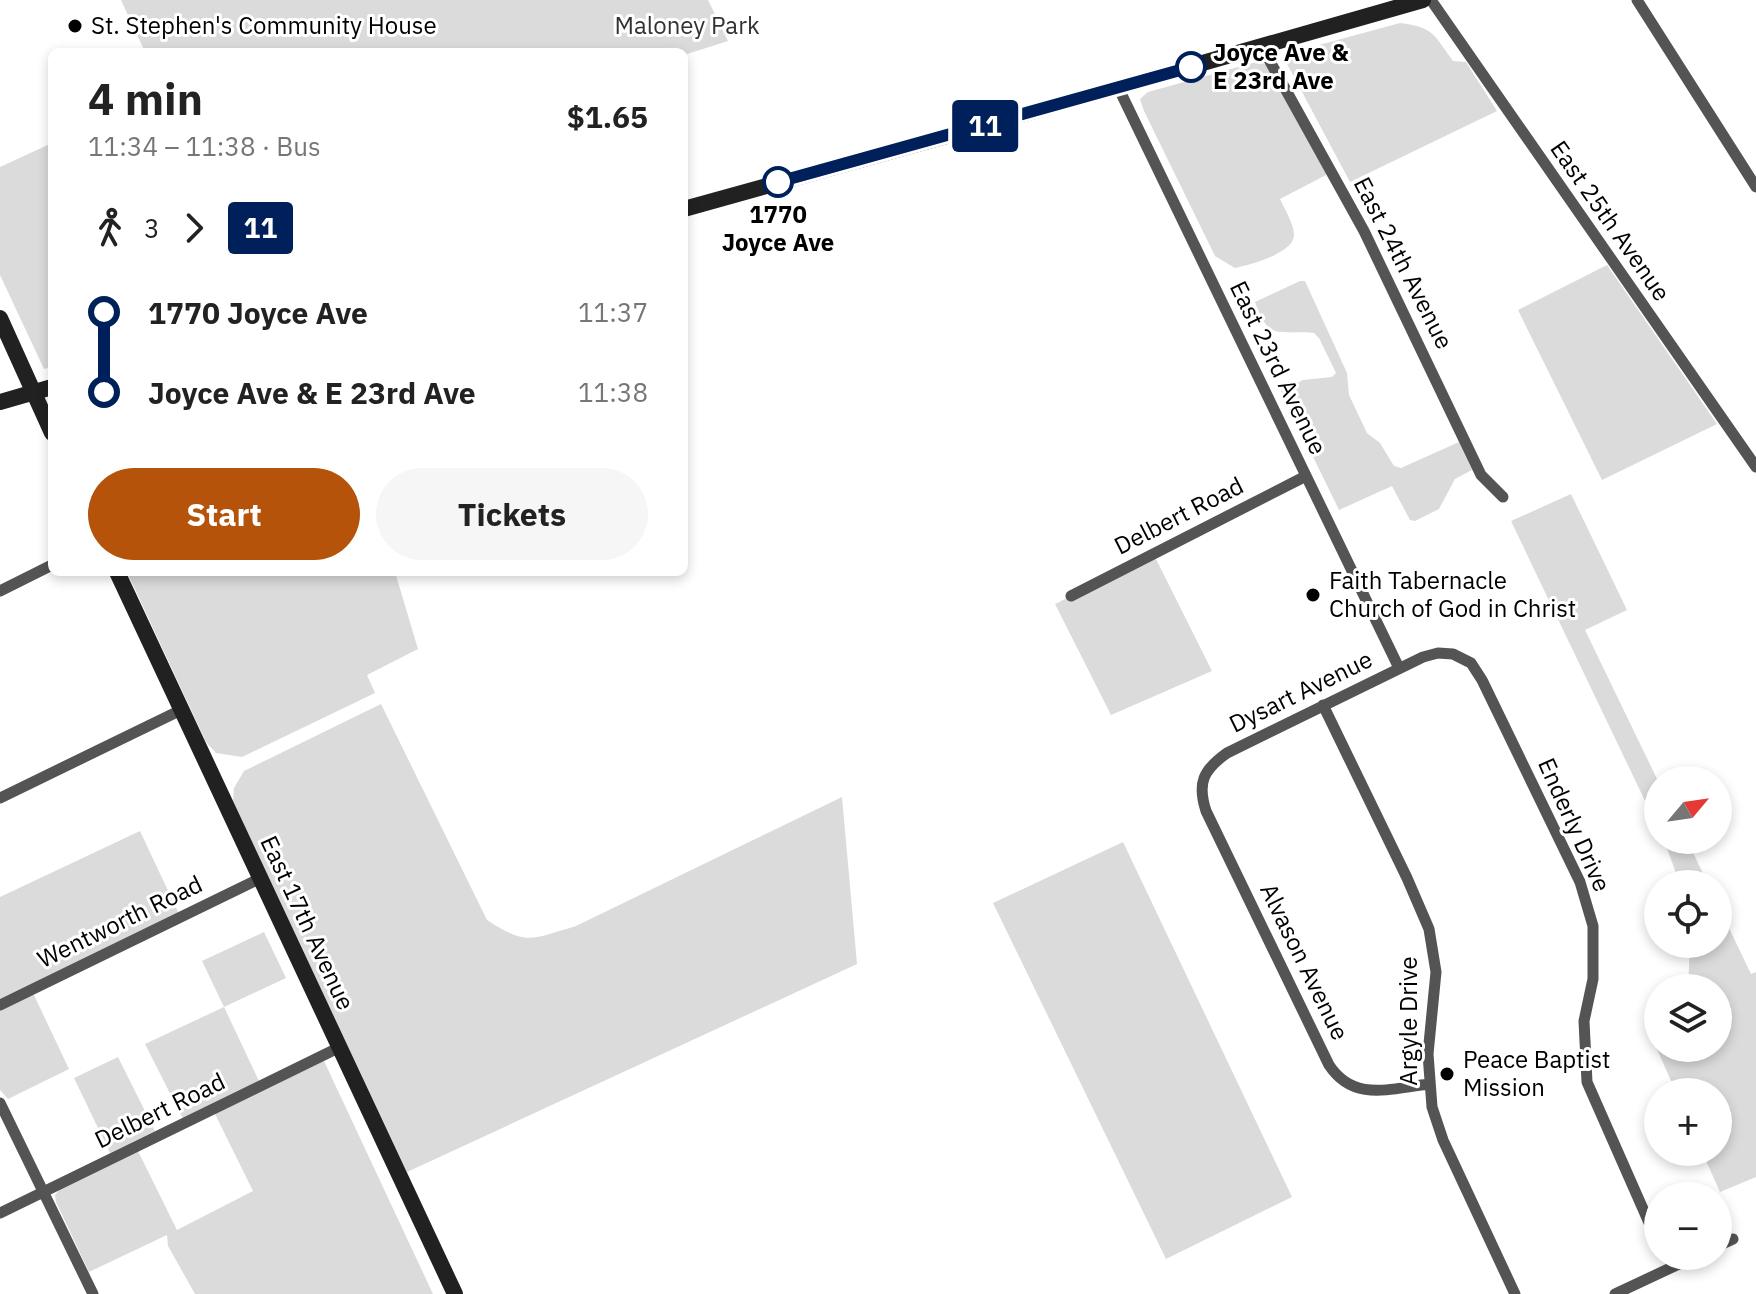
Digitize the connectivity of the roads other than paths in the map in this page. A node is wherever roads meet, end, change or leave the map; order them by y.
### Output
1 (1423, 0) edge
2 (1431, 0) edge
3 (1637, 0) edge
4 (1262, 47) junction
5 (1118, 87) junction
6 (1756, 187) edge
7 (688, 208) edge
8 (0, 318) edge
9 (48, 388) edge
10 (33, 393) junction
11 (0, 402) edge
12 (48, 425) edge
13 (1756, 467) edge
14 (1306, 476) junction
15 (1503, 497) dead end
16 (48, 567) edge
17 (119, 576) edge
18 (0, 591) edge
19 (1071, 596) dead end
20 (1423, 657) joint
21 (1399, 668) junction
22 (1323, 705) junction
23 (181, 710) junction
24 (1204, 775) joint
25 (0, 798) edge
26 (259, 879) junction
27 (0, 1005) edge
28 (338, 1048) junction
29 (1430, 1084) junction
30 (0, 1103) edge
31 (43, 1192) junction
32 (1644, 1211) edge
33 (0, 1213) edge
34 (1666, 1270) edge
35 (93, 1294) edge
36 (455, 1294) edge
37 (1515, 1294) edge
38 (1615, 1294) edge

1 - 4 street
2 - 13 street, East 25th Avenue
3 - 6 street
4 - 5 street
4 - 15 street, East 24th Avenue
5 - 7 street
5 - 14 street, East 23rd Avenue
8 - 10 street
9 - 10 street
10 - 11 street
10 - 12 street
14 - 19 street, Delbert Road
14 - 21 street, East 23rd Avenue
16 - 18 street
17 - 23 street, East 17th Avenue
20 - 21 street, Dysart Avenue
20 - 32 street, Enderly Drive
21 - 22 street, Dysart Avenue
22 - 24 street, Dysart Avenue
22 - 29 street, Argyle Drive
23 - 25 street
23 - 26 street, East 17th Avenue
24 - 29 street, Alvason Avenue
26 - 27 street, Wentworth Road
26 - 28 street, East 17th Avenue
28 - 31 street, Delbert Road
28 - 36 street, East 17th Avenue
29 - 37 street, Argyle Drive
30 - 31 street
31 - 33 street, Delbert Road
31 - 35 street
34 - 38 street

